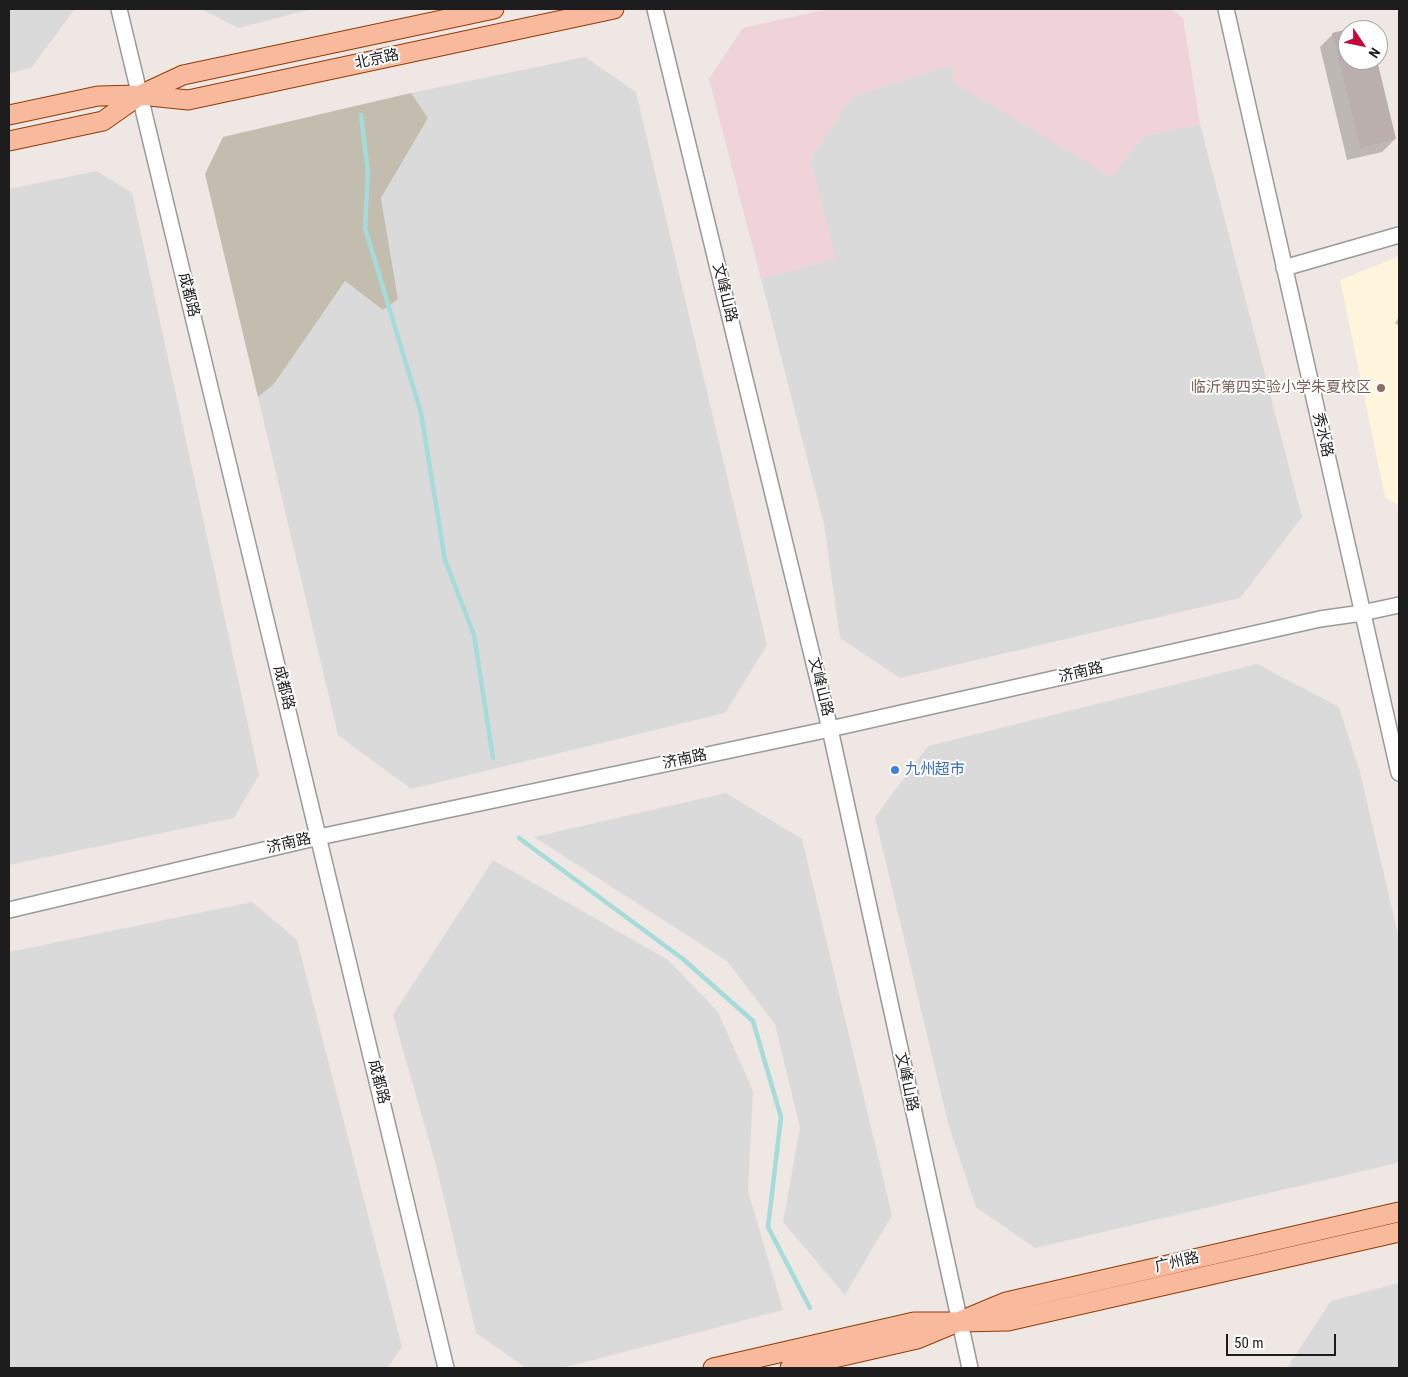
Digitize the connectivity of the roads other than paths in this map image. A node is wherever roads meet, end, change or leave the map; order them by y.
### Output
1 (119, 9) edge
2 (494, 9) edge
3 (614, 9) edge
4 (655, 9) edge
5 (1226, 9) edge
6 (140, 95) junction
7 (9, 115) edge
8 (9, 141) edge
9 (1399, 235) edge
10 (1284, 268) junction
11 (1399, 605) edge
12 (1362, 613) junction
13 (830, 729) junction
14 (1399, 773) edge
15 (319, 837) junction
16 (9, 910) edge
17 (1399, 1212) edge
18 (1399, 1232) edge
19 (958, 1322) junction
20 (446, 1368) edge
21 (713, 1368) edge
22 (790, 1368) edge
23 (970, 1368) edge

1 - 6 street, 成都路
2 - 6 main road, 北京路
3 - 6 main road, 北京路
4 - 13 street, 文峰山路
5 - 10 street, 秀水路
6 - 7 main road, 北京路
6 - 8 main road, 北京路
6 - 15 street, 成都路
9 - 10 street
10 - 12 street, 秀水路
11 - 12 street, 济南路
12 - 13 street, 济南路
12 - 14 street, 秀水路
13 - 15 street, 济南路
13 - 19 street, 文峰山路
15 - 16 street, 济南路
15 - 20 street, 成都路
17 - 19 main road, 广州路
18 - 19 main road, 广州路
19 - 21 main road, 广州路
19 - 22 main road, 广州路
19 - 23 street, 文峰山路

